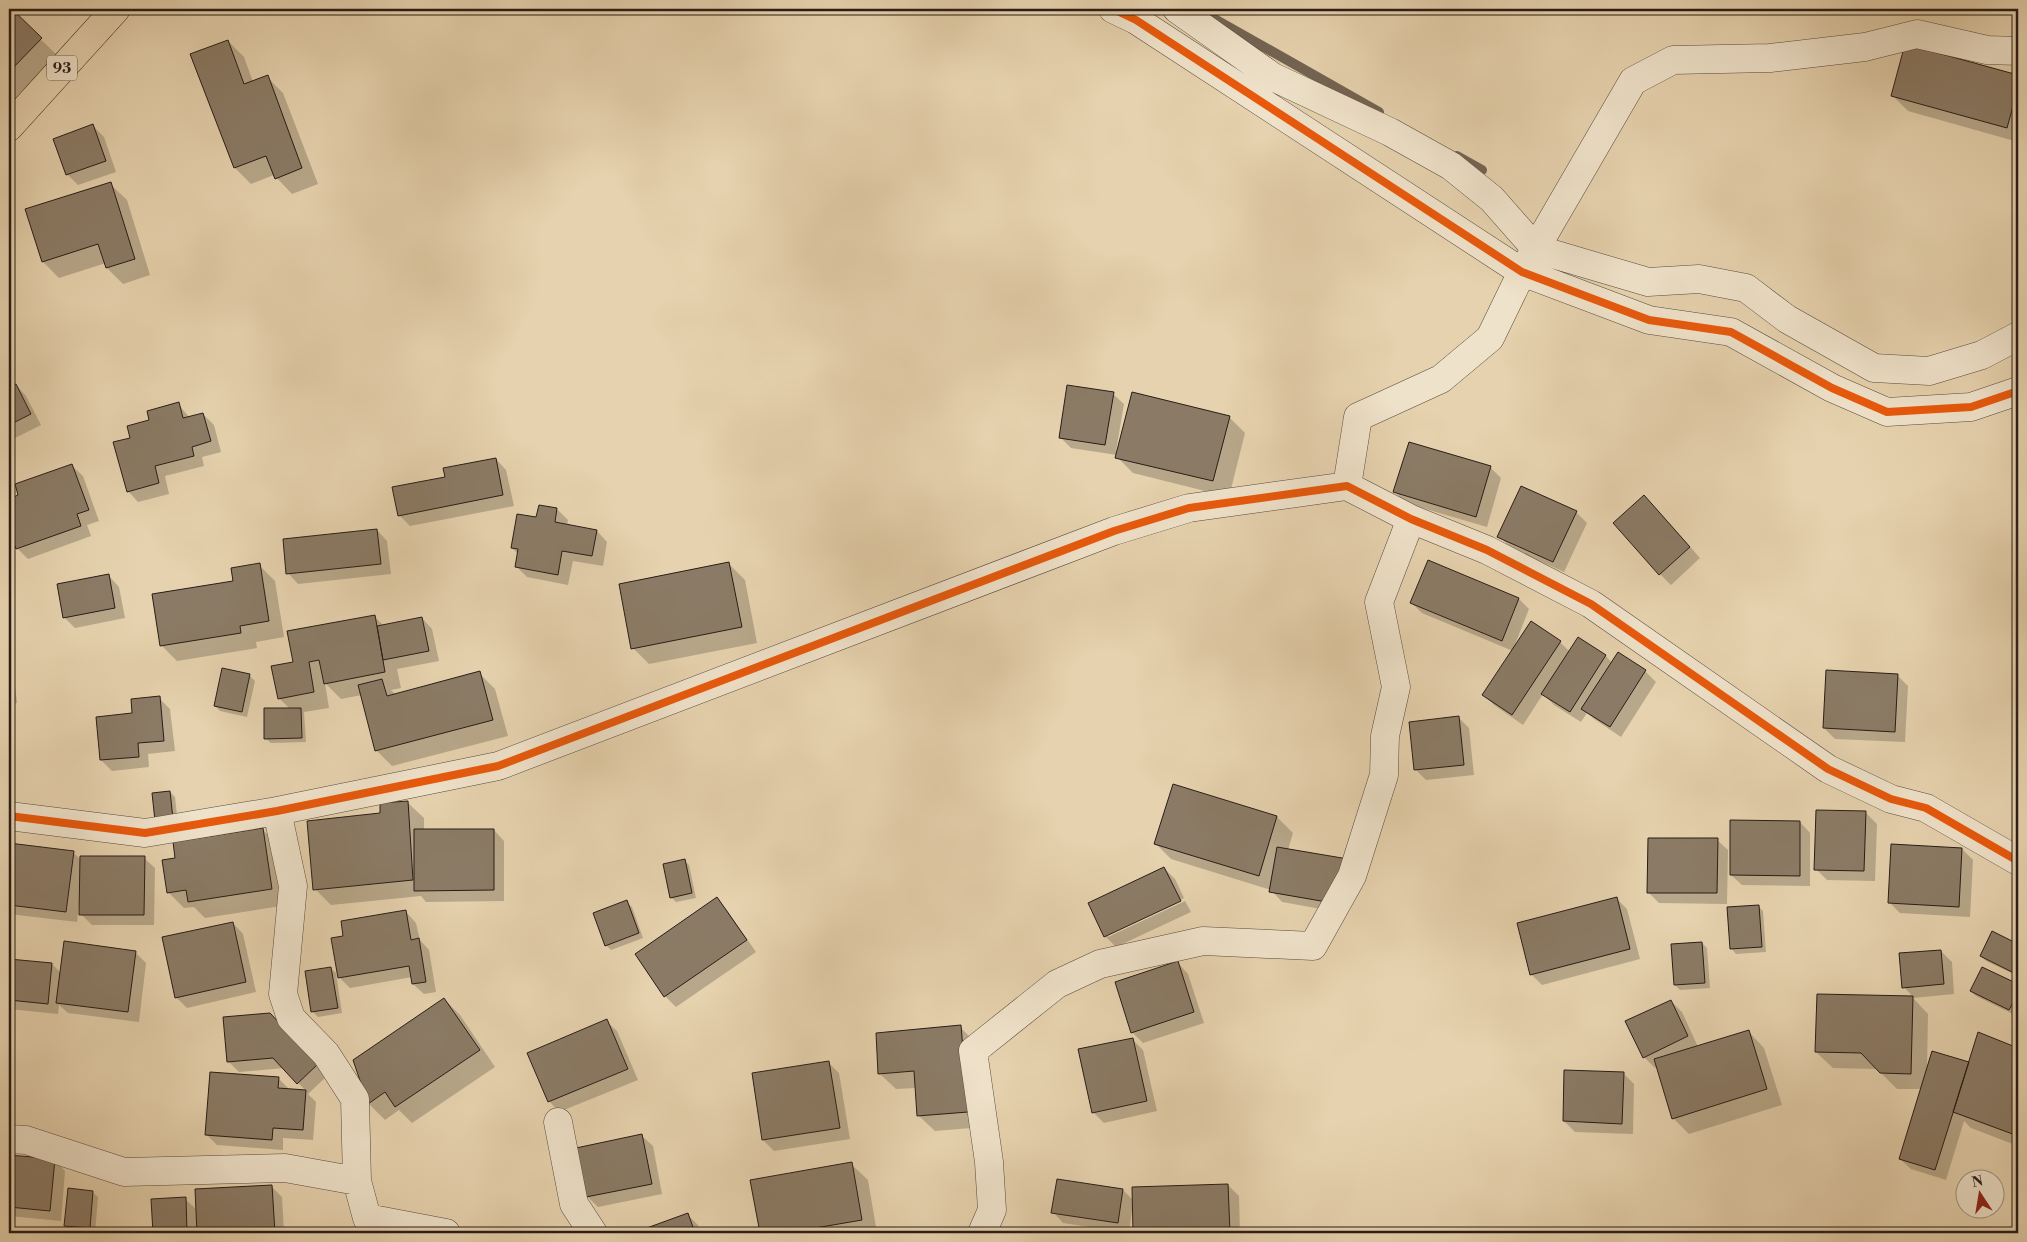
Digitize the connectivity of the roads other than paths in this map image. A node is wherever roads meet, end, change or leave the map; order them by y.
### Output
1 (116, 9) edge
2 (1113, 9) edge
3 (1177, 9) edge
4 (2018, 52) edge
5 (9, 127) edge
6 (1529, 260) junction
7 (2018, 336) edge
8 (2018, 391) edge
9 (1347, 486) junction
10 (1412, 519) junction
11 (277, 812) junction
12 (9, 816) edge
13 (2018, 861) edge
14 (558, 1122) dead end
15 (9, 1139) edge
16 (357, 1181) junction
17 (446, 1233) edge
18 (593, 1233) edge
19 (982, 1233) edge

1 - 5 main road, 93
2 - 6 street
3 - 6 street
4 - 6 street
6 - 7 street
6 - 8 street
6 - 9 street
9 - 10 street
9 - 11 street
10 - 13 street
10 - 19 street
11 - 12 street
11 - 16 street
14 - 18 street
15 - 16 street
16 - 17 street

